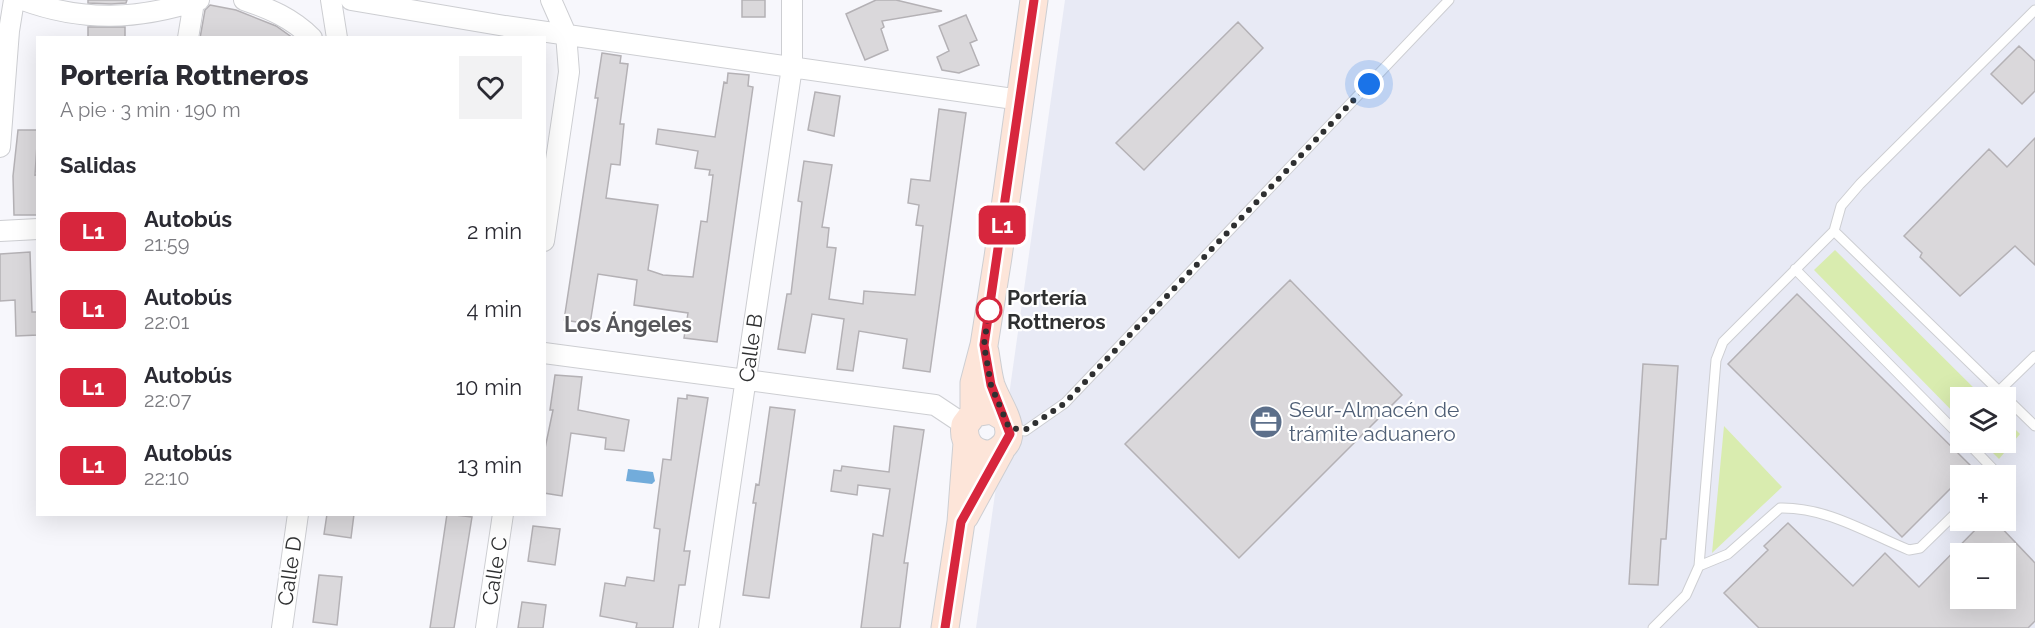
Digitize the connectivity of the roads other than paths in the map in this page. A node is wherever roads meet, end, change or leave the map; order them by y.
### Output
1 (14, 0) edge
2 (23, 0) edge
3 (244, 0) edge
4 (331, 0) edge
5 (351, 0) edge
6 (550, 0) edge
7 (792, 0) edge
8 (1034, 0) edge
9 (1449, 0) edge
10 (197, 1) edge
11 (2035, 10) edge
12 (566, 34) junction
13 (188, 36) edge
14 (310, 36) edge
15 (337, 36) edge
16 (792, 67) junction
17 (1007, 99) junction
18 (0, 147) edge
19 (546, 227) edge
20 (36, 229) edge
21 (0, 231) edge
22 (1834, 231) junction
23 (1795, 269) junction
24 (984, 345) junction
25 (546, 353) edge
26 (2035, 356) edge
27 (746, 380) junction
28 (1997, 387) edge
29 (2003, 387) edge
30 (2016, 406) edge
31 (1950, 426) edge
32 (2035, 426) edge
33 (969, 427) junction
34 (1005, 432) junction
35 (1978, 453) edge
36 (1989, 465) edge
37 (298, 516) edge
38 (504, 516) edge
39 (1950, 519) edge
40 (961, 522) junction
41 (1699, 566) junction
42 (282, 628) edge
43 (486, 628) edge
44 (709, 628) edge
45 (945, 628) edge
46 (1653, 628) edge

1 - 18 street
2 - 10 street
3 - 14 street
4 - 15 street
5 - 12 street
6 - 12 street
7 - 16 street, Calle B
8 - 17 main road
9 - 34 lane
10 - 13 street
11 - 22 lane
12 - 16 street
12 - 19 street
16 - 17 street
16 - 27 street, Calle B
17 - 24 main road
20 - 21 street
22 - 23 lane
22 - 28 lane
23 - 31 lane
23 - 41 lane
24 - 33 main road
24 - 34 main road
25 - 27 street
26 - 29 lane
27 - 33 street
27 - 44 street, Calle B
30 - 32 lane
33 - 34 main road
33 - 34 main road
33 - 40 main road
34 - 40 main road
35 - 36 lane
37 - 42 street, Calle D
38 - 43 street, Calle C
39 - 41 lane
40 - 45 main road
41 - 46 lane

